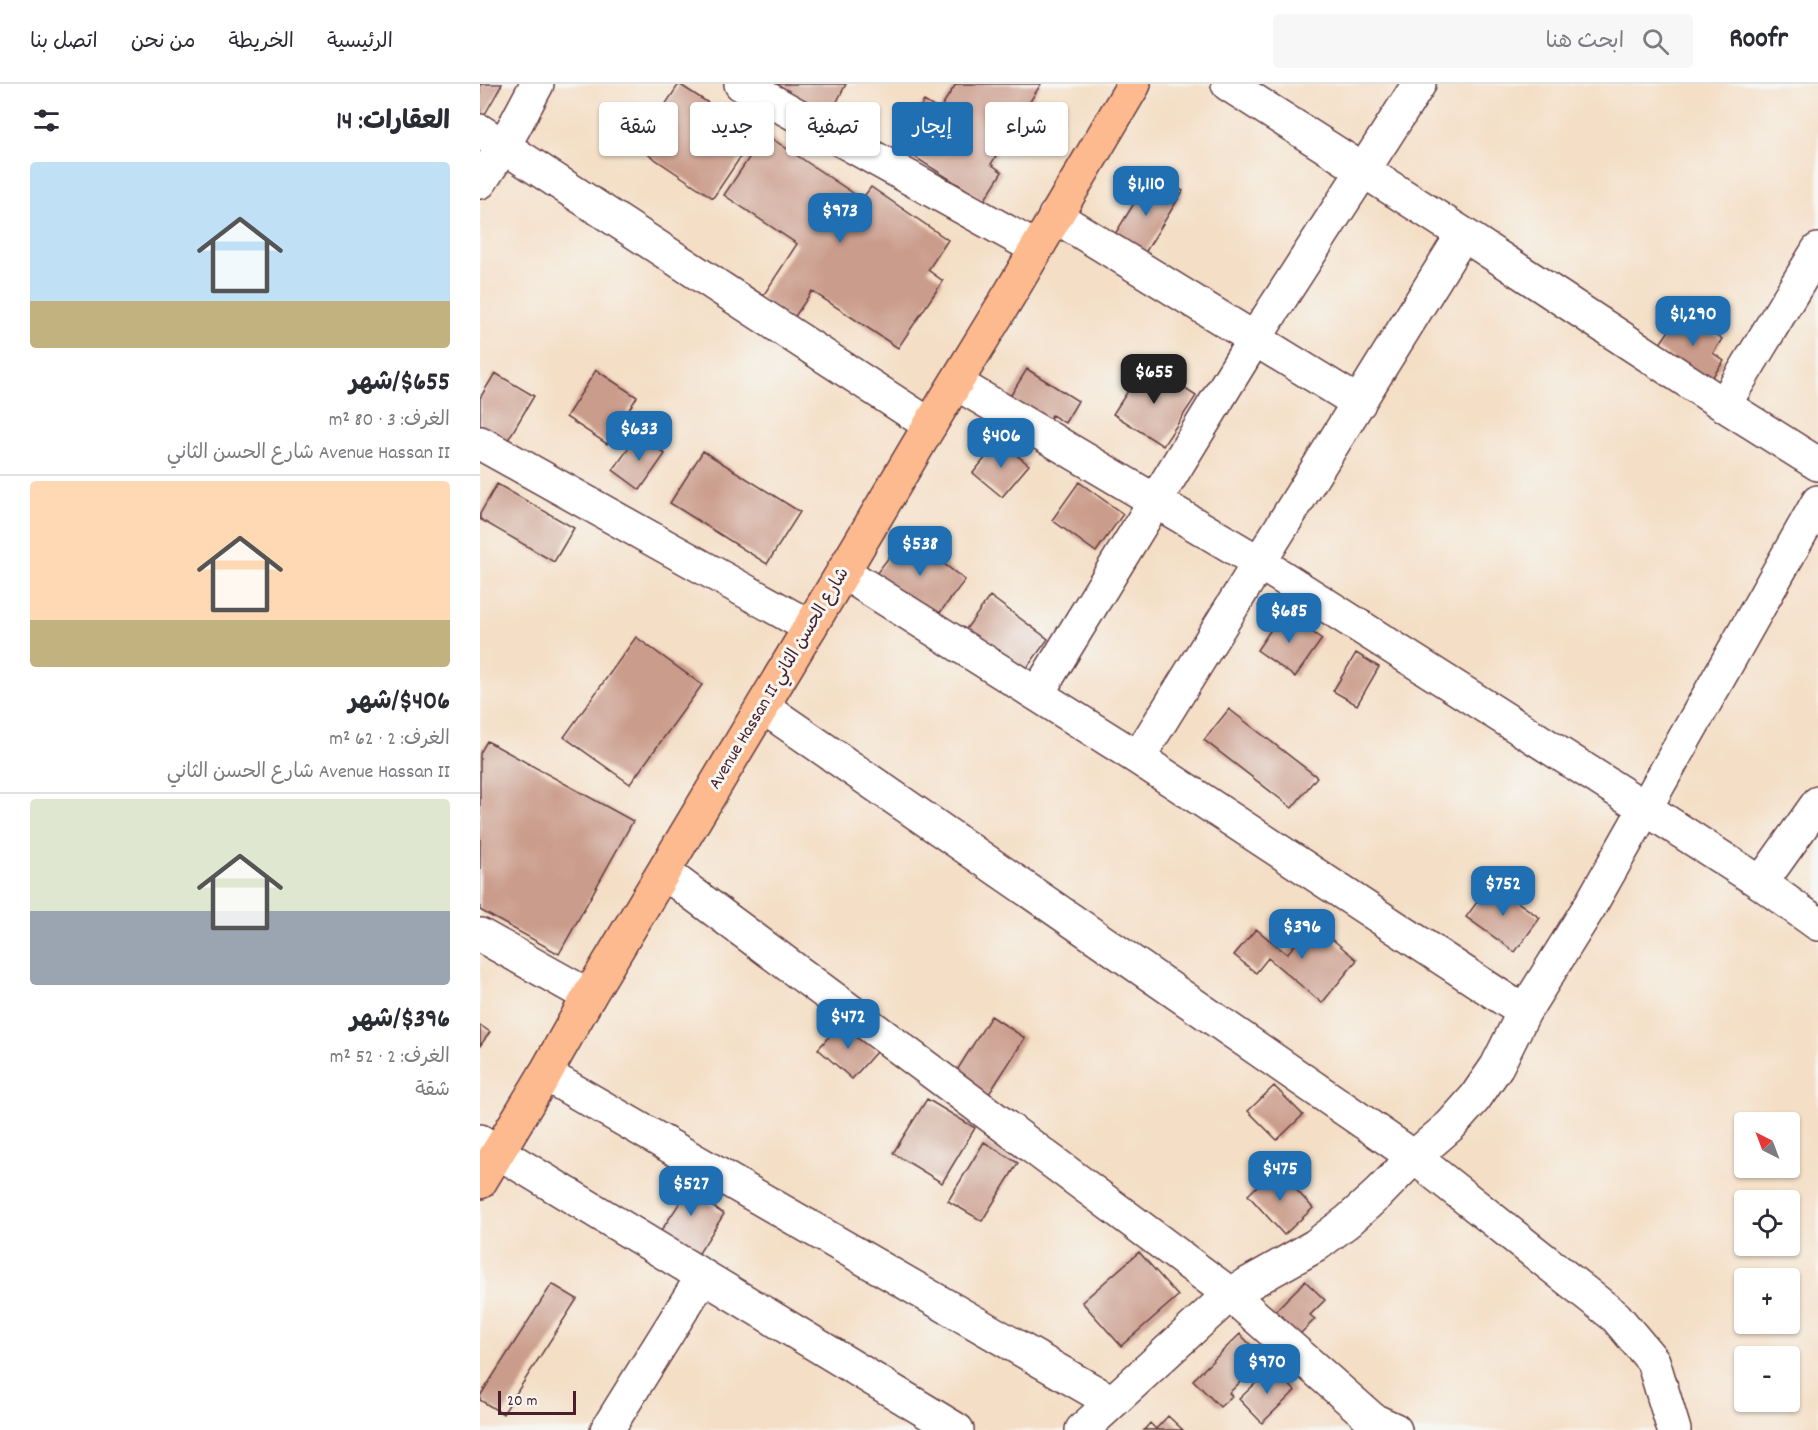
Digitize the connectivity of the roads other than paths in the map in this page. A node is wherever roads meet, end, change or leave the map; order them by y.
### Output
1 (537, 84) edge
2 (741, 84) edge
3 (1228, 84) edge
4 (1419, 84) edge
5 (1124, 87) edge
6 (492, 138) edge
7 (1363, 171) junction
8 (480, 182) edge
9 (1055, 216) junction
10 (1463, 234) junction
11 (1036, 248) junction
12 (1818, 250) edge
13 (1255, 338) junction
14 (956, 383) junction
15 (1359, 403) junction
16 (1724, 405) junction
17 (930, 425) junction
18 (480, 443) edge
19 (1818, 464) edge
20 (1155, 500) junction
21 (1818, 502) edge
22 (1260, 563) junction
23 (843, 572) junction
24 (810, 627) junction
25 (1037, 694) junction
26 (763, 707) junction
27 (1138, 758) junction
28 (1818, 803) edge
29 (1645, 808) junction
30 (665, 873) junction
31 (1761, 883) junction
32 (1818, 924) edge
33 (480, 935) edge
34 (589, 996) junction
35 (1524, 1012) junction
36 (545, 1074) junction
37 (489, 1146) edge
38 (1414, 1157) junction
39 (480, 1182) edge
40 (703, 1276) junction
41 (1230, 1294) junction
42 (1112, 1402) junction
43 (607, 1430) edge
44 (957, 1430) edge
45 (1082, 1430) edge
46 (1395, 1430) edge
47 (1674, 1430) edge

1 - 6 street
2 - 11 street
3 - 7 street
4 - 7 street
5 - 9 main road, Avenue Hassan II شارع الحسن الثاني
6 - 8 street
6 - 17 street
7 - 10 street
7 - 13 street
9 - 11 main road, Avenue Hassan II شارع الحسن الثاني
9 - 13 street
10 - 15 street
10 - 16 street
11 - 14 main road, Avenue Hassan II شارع الحسن الثاني
12 - 16 street
13 - 15 street
13 - 20 street
14 - 17 main road, Avenue Hassan II شارع الحسن الثاني
14 - 20 street
15 - 22 street
16 - 19 street
17 - 23 main road, Avenue Hassan II شارع الحسن الثاني
18 - 24 street
20 - 22 street
20 - 25 street
21 - 29 street
22 - 27 street
22 - 29 street
23 - 24 main road, Avenue Hassan II شارع الحسن الثاني
23 - 25 street
24 - 26 main road, Avenue Hassan II شارع الحسن الثاني
25 - 27 street
26 - 30 main road, Avenue Hassan II شارع الحسن الثاني
26 - 38 street
27 - 35 street
28 - 31 street
29 - 31 street
29 - 35 street
30 - 34 main road, Avenue Hassan II شارع الحسن الثاني
30 - 41 street
31 - 32 street
33 - 34 street
34 - 36 main road, Avenue Hassan II شارع الحسن الثاني
35 - 38 street
36 - 37 main road, Avenue Hassan II شارع الحسن الثاني
36 - 42 street
37 - 39 main road, Avenue Hassan II شارع الحسن الثاني
37 - 40 street
38 - 41 street
38 - 47 street
40 - 43 street
40 - 44 street
41 - 42 street
41 - 46 street
42 - 45 street

